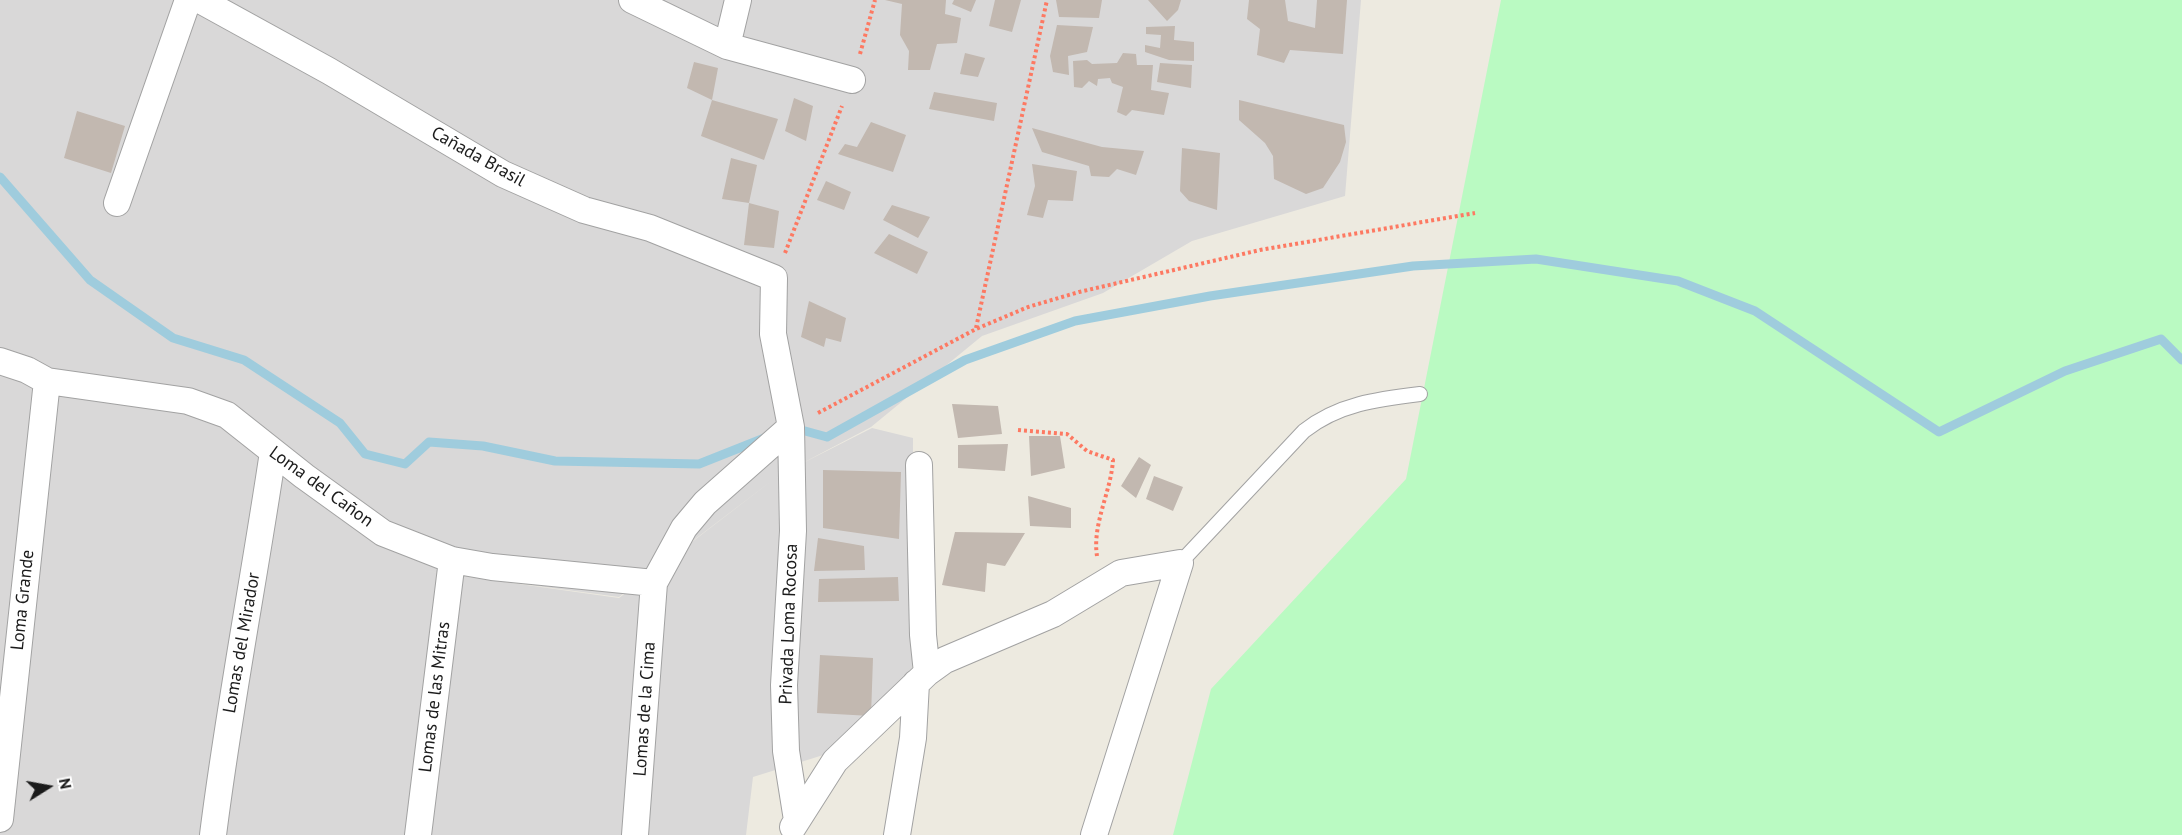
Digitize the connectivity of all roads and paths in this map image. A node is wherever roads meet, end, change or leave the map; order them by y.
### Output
1 (188, 0) edge
2 (200, 0) edge
3 (632, 0) edge
4 (738, 0) edge
5 (875, 0) edge
6 (1047, 0) edge
7 (727, 46) junction
8 (852, 80) junction
9 (117, 203) dead end
10 (1474, 213) dead end
11 (774, 278) junction
12 (976, 329) junction
13 (0, 362) edge
14 (47, 381) junction
15 (1420, 394) dead end
16 (791, 427) junction
17 (1018, 430) dead end
18 (273, 452) junction
19 (919, 465) dead end
20 (452, 560) junction
21 (1180, 562) junction
22 (654, 583) junction
23 (1101, 583) junction
24 (922, 678) junction
25 (2, 771) edge
26 (0, 819) edge
27 (793, 827) edge
28 (213, 835) edge
29 (418, 835) edge
30 (635, 835) edge
31 (897, 835) edge
32 (1094, 835) edge

1 - 9 street
2 - 11 street, Cañada Brasil
3 - 7 street
4 - 7 street
5 - 8 path
6 - 12 path
7 - 8 street
8 - 11 path
10 - 12 path
11 - 16 street, Privada Loma Rocosa
12 - 16 path
13 - 14 street, Loma del Cañon
14 - 18 street, Loma del Cañon
14 - 25 street, Loma Grande
15 - 21 lane
16 - 22 street
16 - 27 street, Privada Loma Rocosa
17 - 23 path
18 - 20 street, Loma del Cañon
18 - 28 street, Lomas del Mirador
19 - 24 street
20 - 22 street, Loma del Cañon
20 - 29 street, Lomas de las Mitras
21 - 23 street
21 - 32 street
22 - 30 street, Lomas de la Cima
23 - 24 street
24 - 27 street
24 - 31 street
25 - 26 street, Loma Grande

